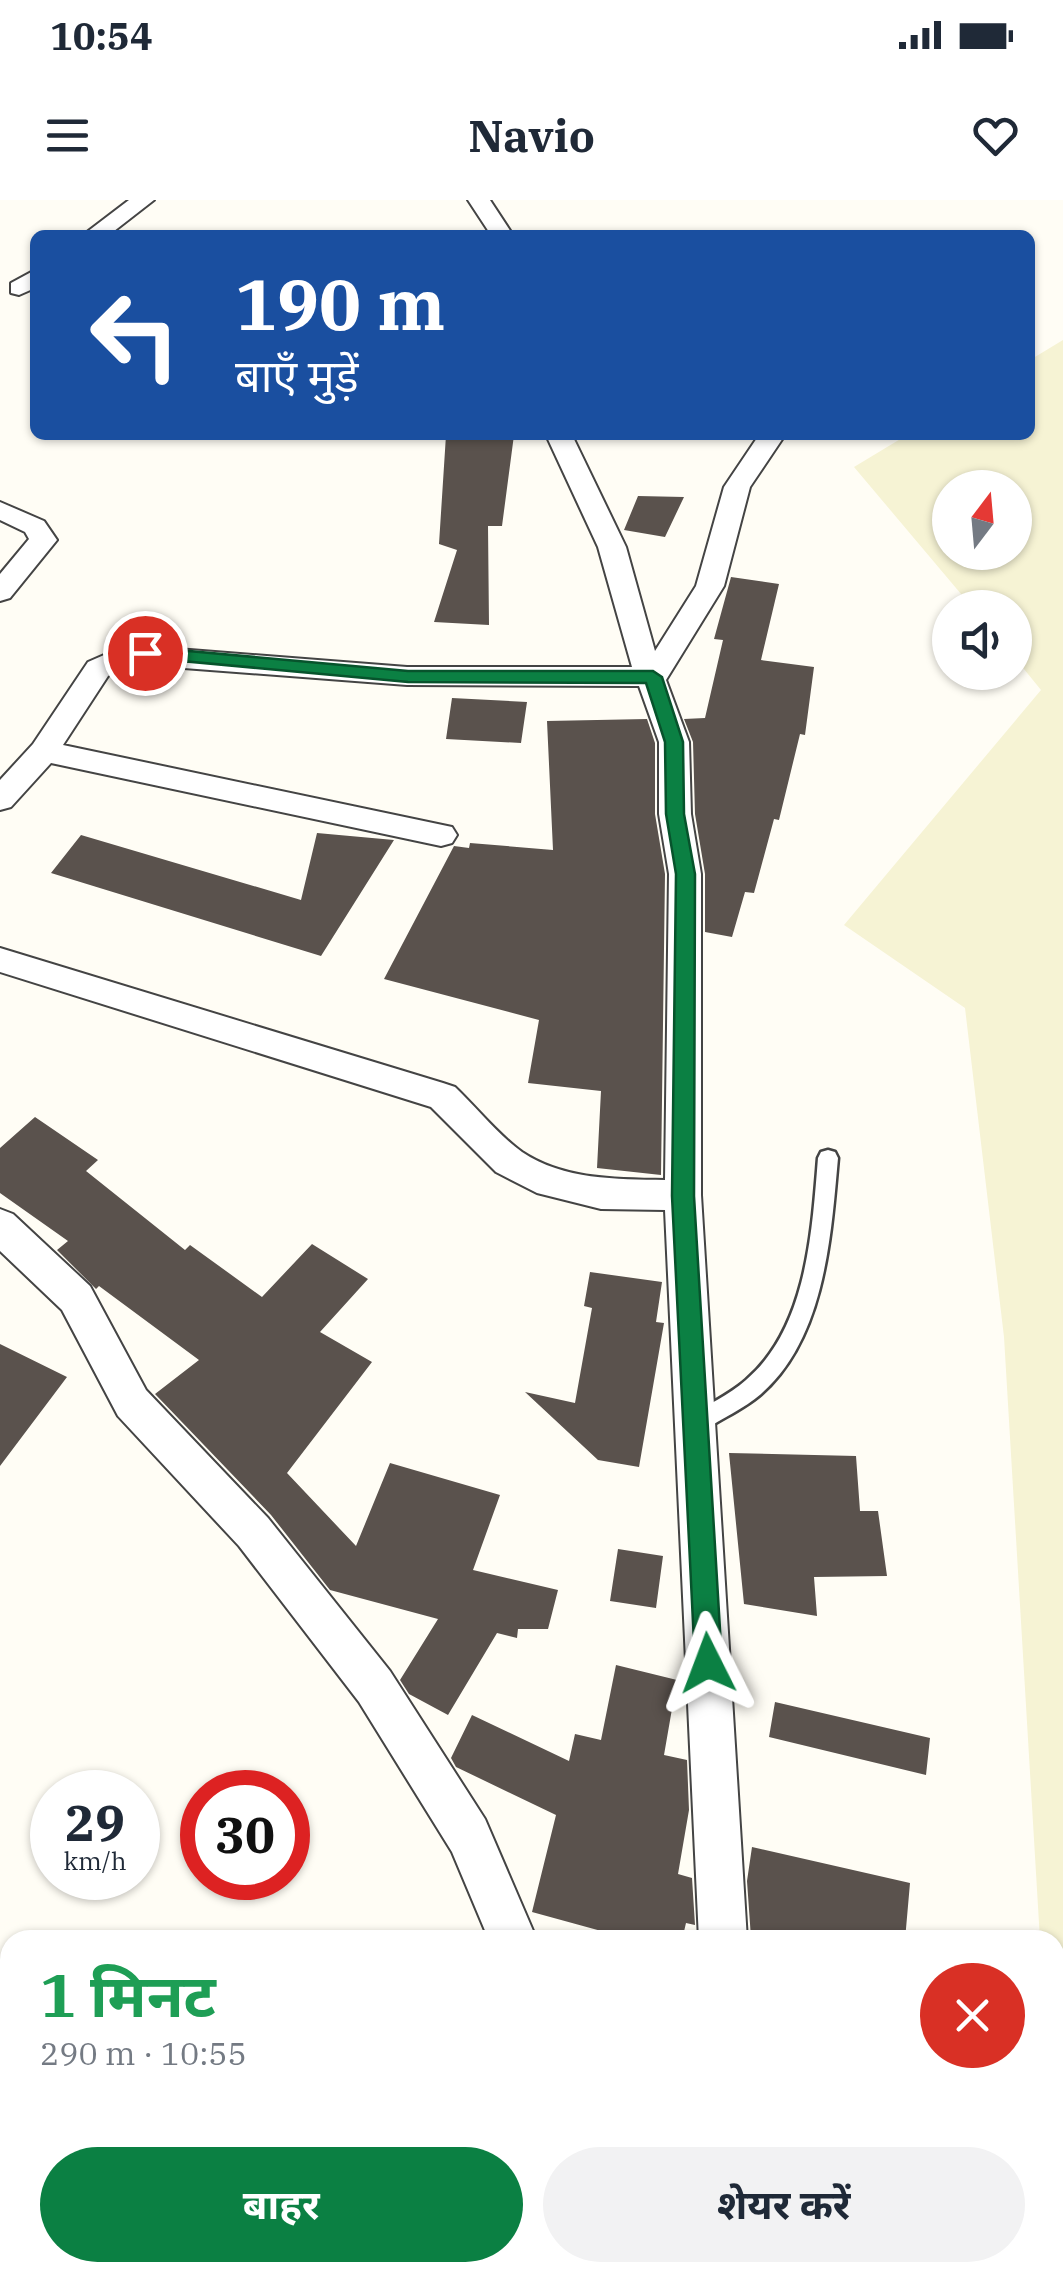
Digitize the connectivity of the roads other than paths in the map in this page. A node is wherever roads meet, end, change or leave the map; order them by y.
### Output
1 (143, 200) edge
2 (479, 200) edge
3 (101, 230) edge
4 (499, 230) edge
5 (560, 440) edge
6 (769, 440) edge
7 (0, 510) edge
8 (0, 592) edge
9 (653, 677) junction
10 (44, 752) junction
11 (0, 800) edge
12 (441, 835) dead end
13 (0, 960) edge
14 (828, 1158) dead end
15 (683, 1196) junction
16 (0, 1225) edge
17 (694, 1424) junction
18 (510, 1930) edge
19 (722, 1930) edge

1 - 3 street
2 - 4 street
5 - 9 street
6 - 9 street
7 - 8 street
9 - 10 street
9 - 15 street
10 - 11 street
10 - 12 street
13 - 15 street
14 - 17 lane
15 - 17 street
16 - 18 street
17 - 19 street

